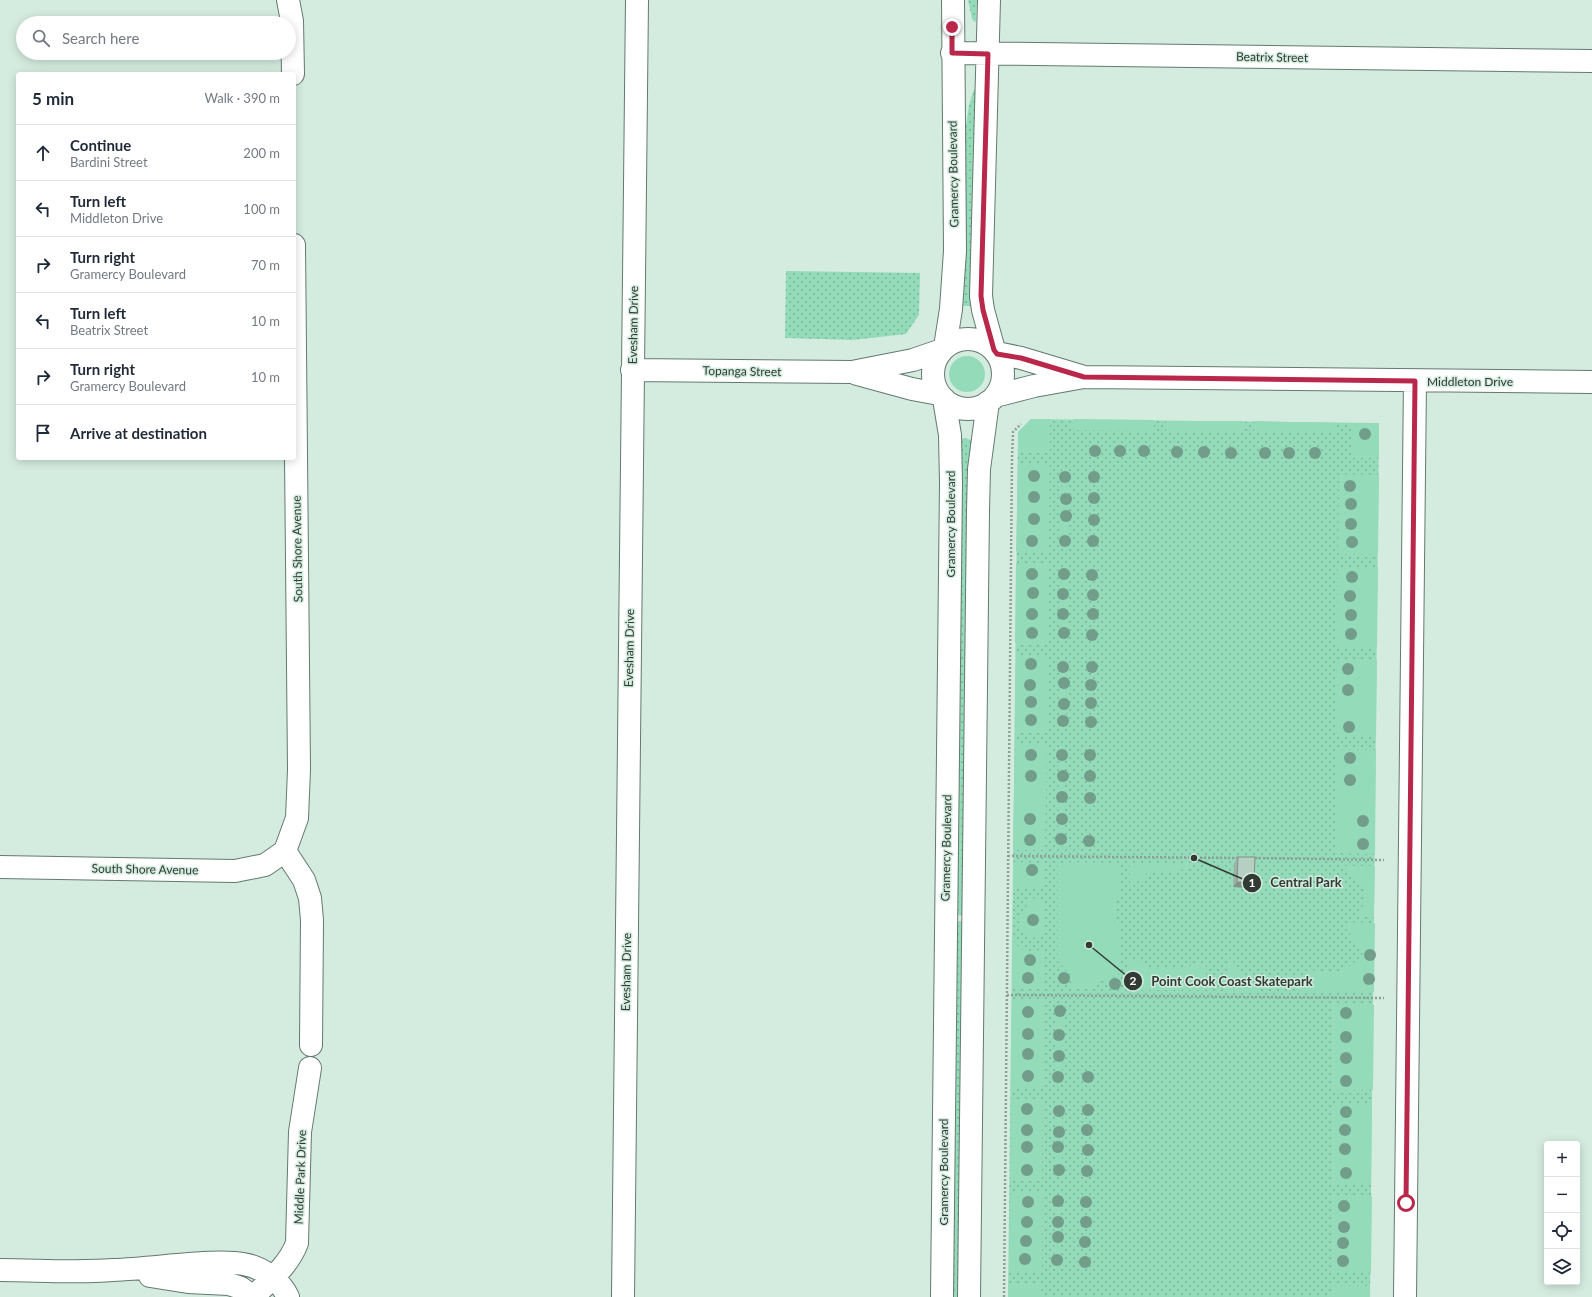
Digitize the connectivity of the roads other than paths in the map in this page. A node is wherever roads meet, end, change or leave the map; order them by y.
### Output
1 (288, 0) edge
2 (637, 0) edge
3 (952, 0) edge
4 (989, 0) edge
5 (291, 16) edge
6 (952, 53) junction
7 (988, 54) junction
8 (293, 60) edge
9 (1592, 61) edge
10 (293, 72) edge
11 (943, 348) junction
12 (995, 352) junction
13 (632, 370) junction
14 (852, 372) junction
15 (1084, 377) junction
16 (1415, 381) junction
17 (1592, 382) edge
18 (942, 396) junction
19 (992, 399) junction
20 (296, 420) edge
21 (285, 850) junction
22 (0, 867) edge
23 (311, 1045) dead end
24 (310, 1068) dead end
25 (0, 1270) edge
26 (111, 1271) junction
27 (273, 1278) junction
28 (253, 1297) edge
29 (288, 1297) edge
30 (623, 1297) edge
31 (942, 1297) edge
32 (969, 1297) edge
33 (1405, 1297) edge

1 - 5 street
2 - 13 street, Evesham Drive
3 - 6 street, Gramercy Boulevard
4 - 7 street
6 - 7 street, Beatrix Street
6 - 11 street, Gramercy Boulevard
7 - 9 street, Beatrix Street
7 - 12 street
8 - 10 street
11 - 12 street
11 - 14 street, Topanga Street
11 - 18 street
12 - 15 street, Middleton Drive
12 - 19 street
13 - 14 street, Topanga Street
13 - 30 street, Evesham Drive
14 - 18 street, Topanga Street
15 - 16 street, Middleton Drive
15 - 19 street, Middleton Drive
16 - 17 street, Middleton Drive
16 - 33 street
18 - 19 street
18 - 31 street, Gramercy Boulevard
19 - 32 street
20 - 21 street, South Shore Avenue
21 - 22 street, South Shore Avenue
21 - 23 street
24 - 27 street, Middle Park Drive
25 - 26 street, Middle Park Drive
26 - 27 street, Middle Park Drive
26 - 28 street, Middle Park Drive
27 - 28 street, Middle Park Drive
27 - 29 street, Middle Park Drive

